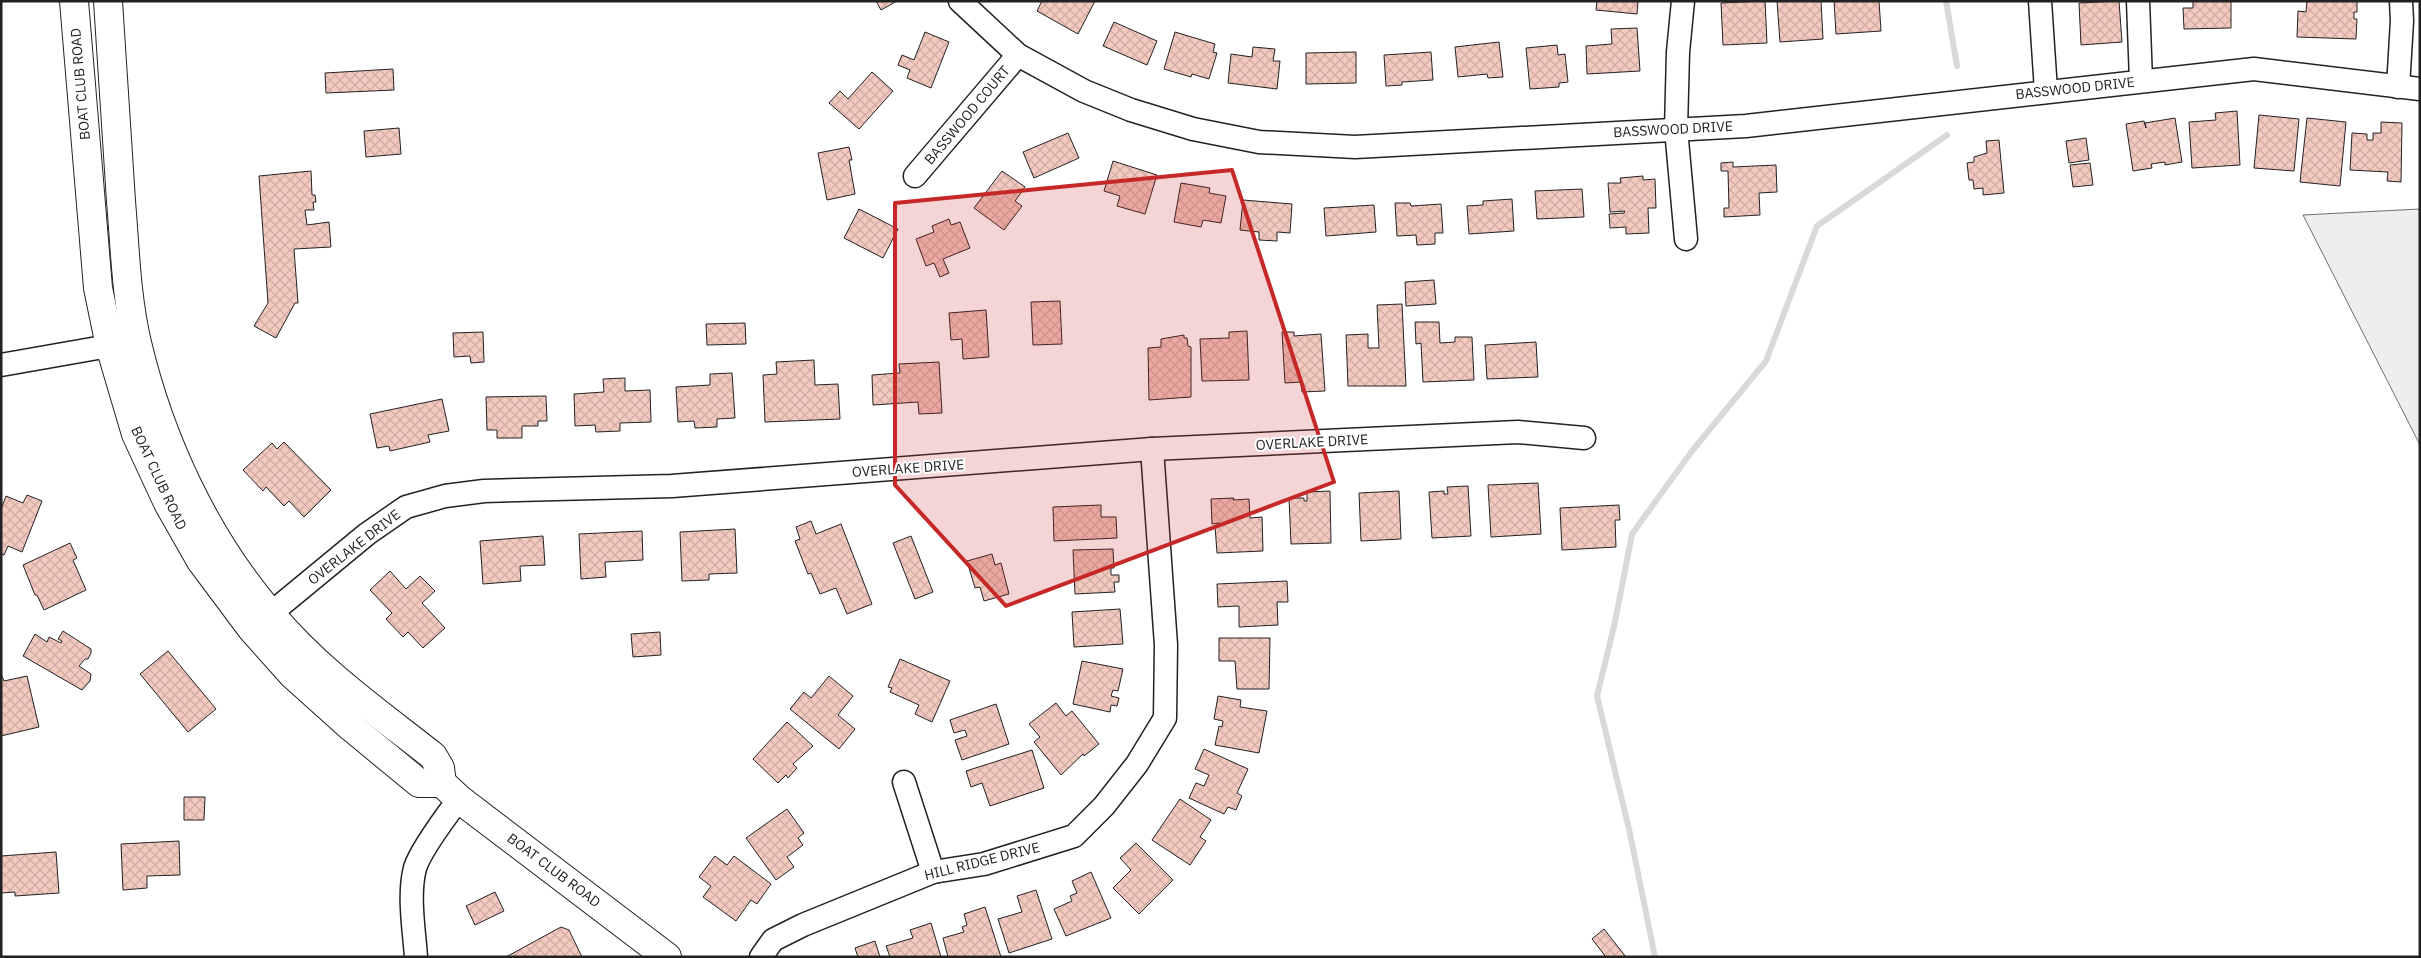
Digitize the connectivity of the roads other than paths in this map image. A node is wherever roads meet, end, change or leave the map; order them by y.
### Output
1 (74, 1) edge
2 (108, 1) edge
3 (960, 1) edge
4 (1683, 1) edge
5 (2040, 1) edge
6 (2138, 1) edge
7 (2401, 1) edge
8 (1018, 55) junction
9 (2142, 81) junction
10 (2398, 87) junction
11 (2420, 89) edge
12 (2046, 92) junction
13 (1676, 128) junction
14 (915, 176) dead end
15 (1686, 239) dead end
16 (136, 341) junction
17 (110, 346) junction
18 (1, 365) edge
19 (1584, 438) dead end
20 (1152, 449) junction
21 (270, 614) junction
22 (904, 782) dead end
23 (450, 791) junction
24 (933, 872) junction
25 (416, 957) edge
26 (667, 957) edge
27 (761, 957) edge

1 - 17 main road, BOAT CLUB ROAD
2 - 16 main road, BOAT CLUB ROAD
3 - 8 street, BASSWOOD DRIVE
4 - 13 street
5 - 12 street
6 - 9 street
7 - 10 street
8 - 13 street, BASSWOOD DRIVE
8 - 14 street, BASSWOOD COURT
9 - 10 street, BASSWOOD DRIVE
9 - 12 street, BASSWOOD DRIVE
10 - 11 street, BASSWOOD DRIVE
12 - 13 street, BASSWOOD DRIVE
13 - 15 street
16 - 17 street
16 - 21 main road, BOAT CLUB ROAD
17 - 18 street
17 - 23 main road, BOAT CLUB ROAD
19 - 20 street, OVERLAKE DRIVE
20 - 21 street, OVERLAKE DRIVE
20 - 24 street, HILL RIDGE DRIVE
21 - 23 main road, BOAT CLUB ROAD
22 - 24 street
23 - 25 street
23 - 26 main road, BOAT CLUB ROAD
24 - 27 street, HILL RIDGE DRIVE

